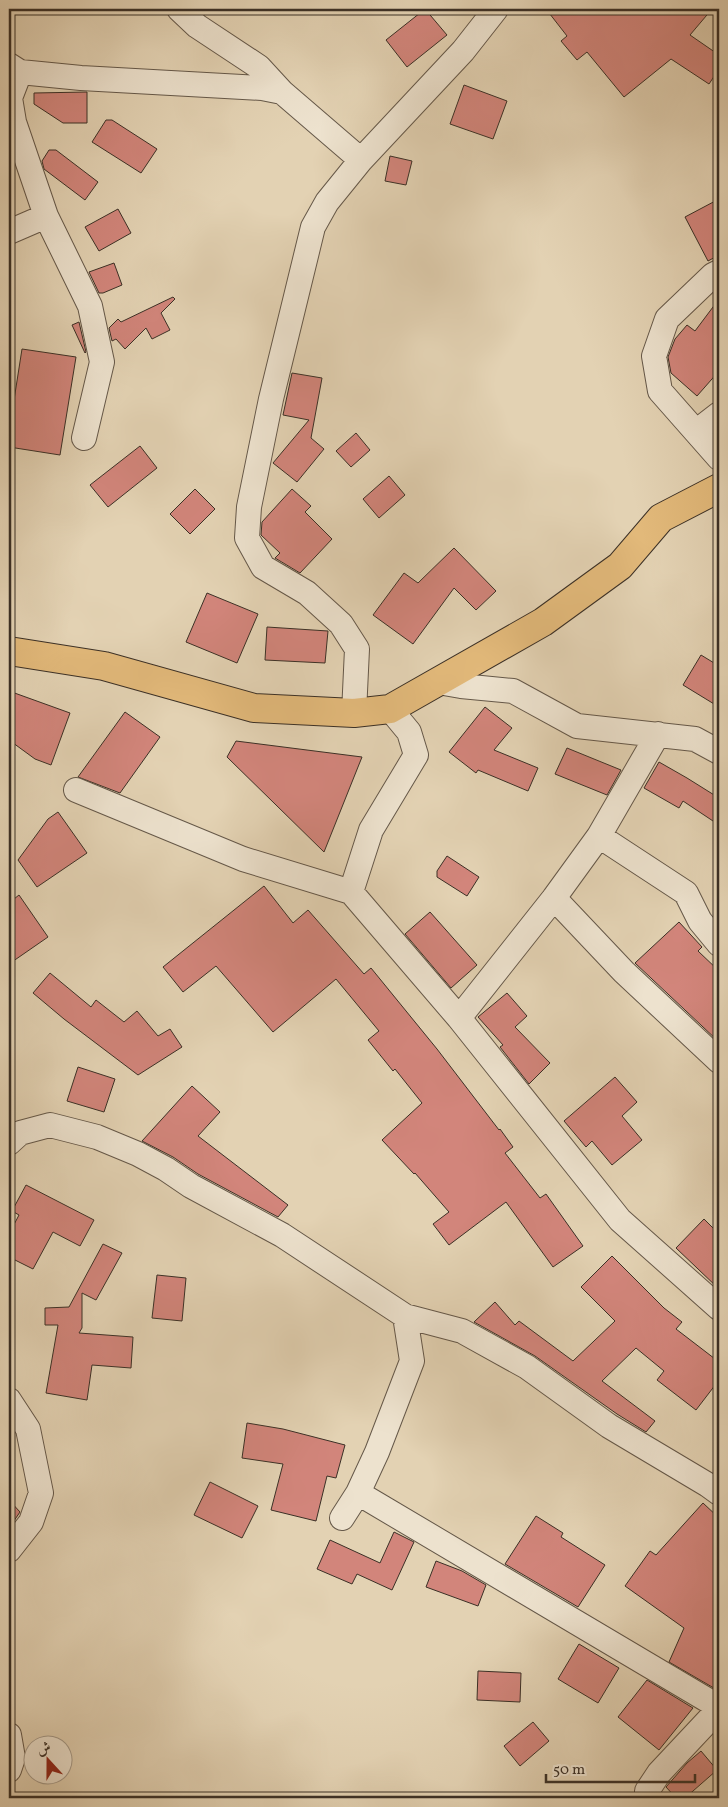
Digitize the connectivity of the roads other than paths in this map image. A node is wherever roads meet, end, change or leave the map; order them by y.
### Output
1 (179, 9) edge
2 (496, 9) edge
3 (14, 68) edge
4 (282, 92) junction
5 (361, 160) junction
6 (46, 216) junction
7 (9, 232) edge
8 (719, 272) edge
9 (719, 414) edge
10 (697, 432) junction
11 (84, 438) dead end
12 (719, 458) edge
13 (719, 488) edge
14 (9, 651) edge
15 (438, 682) junction
16 (390, 709) junction
17 (354, 713) junction
18 (658, 734) junction
19 (719, 752) edge
20 (76, 790) dead end
21 (599, 836) junction
22 (351, 892) junction
23 (554, 898) junction
24 (719, 944) edge
25 (459, 1018) junction
26 (719, 1061) edge
27 (9, 1143) edge
28 (719, 1308) edge
29 (404, 1316) junction
30 (9, 1400) edge
31 (358, 1493) junction
32 (719, 1493) edge
33 (342, 1518) dead end
34 (9, 1550) edge
35 (719, 1708) edge
36 (9, 1735) edge
37 (9, 1770) edge
38 (647, 1798) edge

1 - 4 street
2 - 5 street
3 - 4 street
3 - 6 street
4 - 5 street
5 - 17 street
6 - 7 street
6 - 11 street
8 - 10 street
9 - 10 street
10 - 12 street
13 - 15 main road
14 - 17 main road
15 - 16 main road
15 - 18 street
16 - 17 main road
16 - 22 street
18 - 19 street
18 - 21 street
20 - 22 street
21 - 23 street
21 - 24 street
22 - 25 street
23 - 25 street
23 - 26 street
25 - 28 street
27 - 29 street
29 - 31 street
29 - 32 street
30 - 34 street
31 - 33 street
31 - 35 street
35 - 38 street
36 - 37 street

